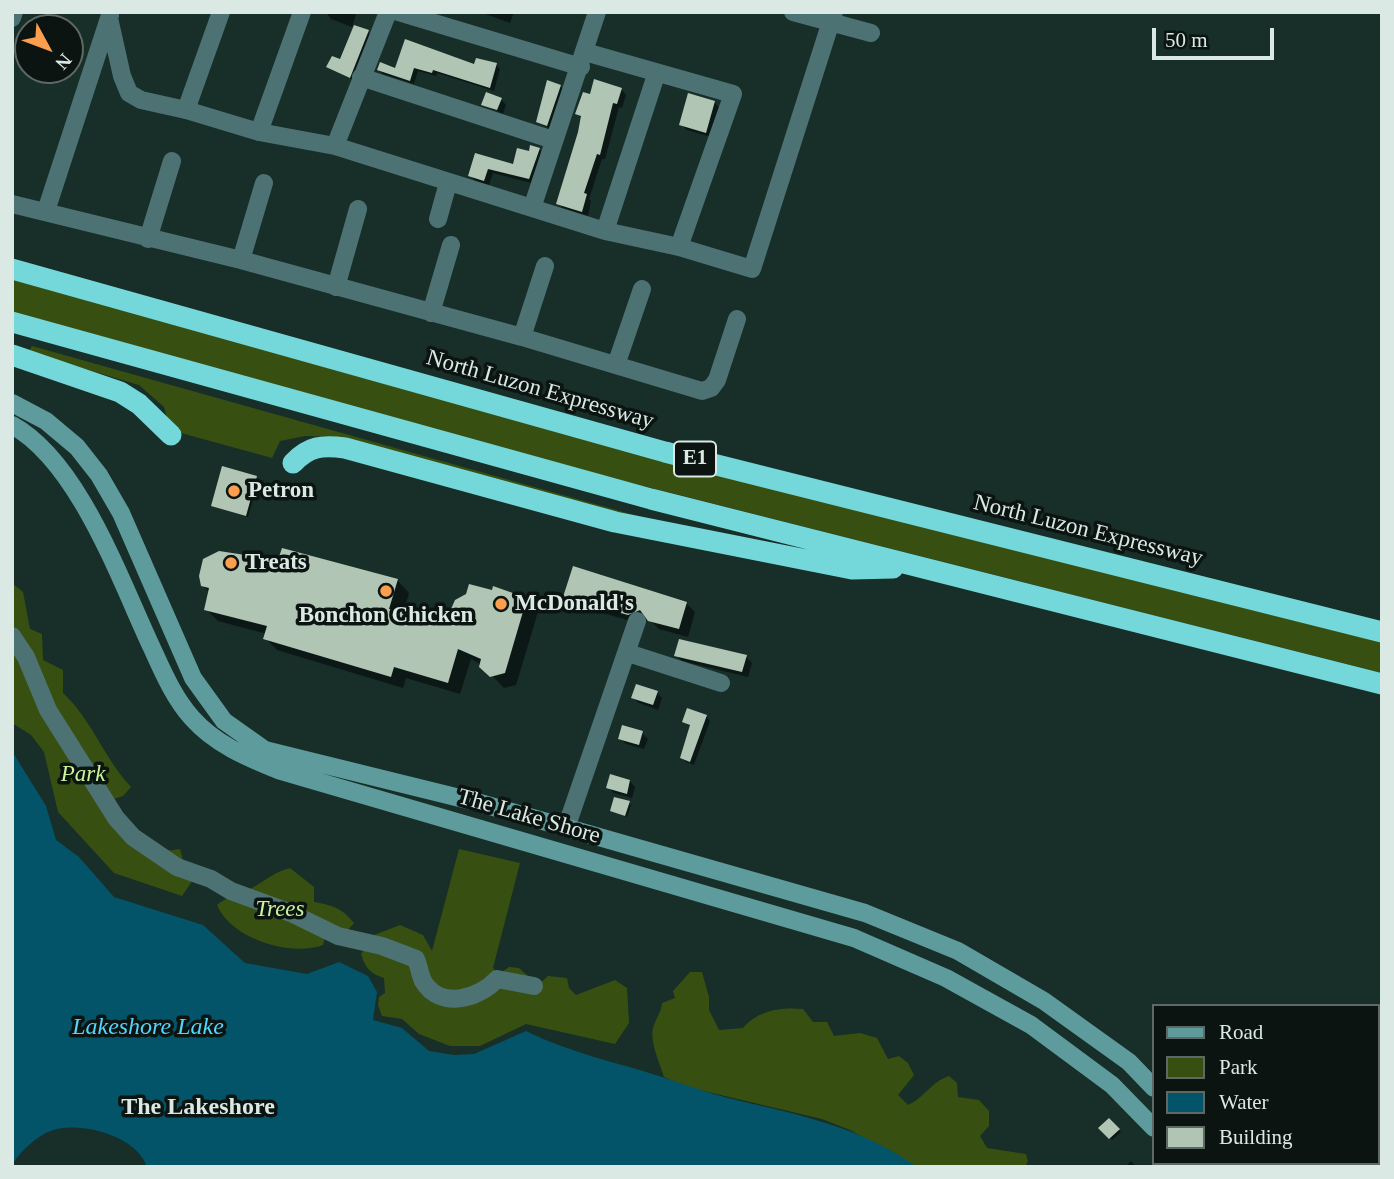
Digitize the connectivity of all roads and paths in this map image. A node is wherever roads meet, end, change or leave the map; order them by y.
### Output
1 (14, 12) edge
2 (221, 12) edge
3 (302, 12) edge
4 (388, 12) edge
5 (398, 12) edge
6 (597, 12) edge
7 (793, 12) edge
8 (110, 15) edge
9 (832, 17) edge
10 (12, 18) edge
11 (871, 33) dead end
12 (583, 60) junction
13 (656, 75) junction
14 (361, 77) junction
15 (186, 110) junction
16 (259, 132) junction
17 (553, 141) junction
18 (335, 146) junction
19 (172, 161) dead end
20 (264, 183) dead end
21 (448, 183) junction
22 (12, 204) edge
23 (532, 208) junction
24 (358, 209) dead end
25 (46, 211) junction
26 (438, 219) dead end
27 (605, 231) junction
28 (148, 239) junction
29 (451, 245) dead end
30 (679, 247) junction
31 (241, 260) junction
32 (545, 266) dead end
33 (12, 269) edge
34 (337, 287) junction
35 (642, 289) dead end
36 (431, 313) junction
37 (737, 319) dead end
38 (12, 322) edge
39 (522, 337) junction
40 (12, 355) edge
41 (616, 365) junction
42 (12, 402) edge
43 (12, 425) edge
44 (171, 435) dead end
45 (293, 463) dead end
46 (922, 568) junction
47 (161, 605) junction
48 (137, 616) junction
49 (637, 621) dead end
50 (1382, 632) edge
51 (12, 636) edge
52 (628, 653) junction
53 (722, 683) dead end
54 (1382, 684) edge
55 (496, 808) junction
56 (566, 828) junction
57 (489, 831) junction
58 (534, 986) dead end
59 (1152, 1086) edge
60 (1152, 1126) edge

1 - 10 street
2 - 15 street
3 - 16 street
4 - 14 street
5 - 12 street
6 - 12 street
7 - 9 street
8 - 15 street
8 - 25 street
9 - 11 street
9 - 30 street
12 - 13 street
12 - 17 street
13 - 27 street
13 - 30 street
14 - 17 street
14 - 18 street
15 - 16 street
16 - 18 street
17 - 23 street
18 - 21 street
19 - 28 street
20 - 31 street
21 - 23 street
21 - 26 street
22 - 25 street
23 - 27 street
24 - 34 street
25 - 28 street
27 - 30 street
28 - 31 street
29 - 36 street
31 - 34 street
32 - 39 street
33 - 50 highway, North Luzon Expressway / E1
34 - 36 street
35 - 41 street
36 - 39 street
37 - 41 street
38 - 46 highway, E1
39 - 41 street
40 - 44 highway
42 - 47 street, The Lake Shore
43 - 48 street, The Lake Shore
45 - 46 highway
46 - 54 highway, E1
47 - 48 street
47 - 55 street, The Lake Shore
48 - 57 street, The Lake Shore
49 - 52 street
51 - 58 street
52 - 53 street
52 - 56 street
55 - 56 street, The Lake Shore
55 - 57 street
56 - 59 street, The Lake Shore
57 - 60 street, The Lake Shore

